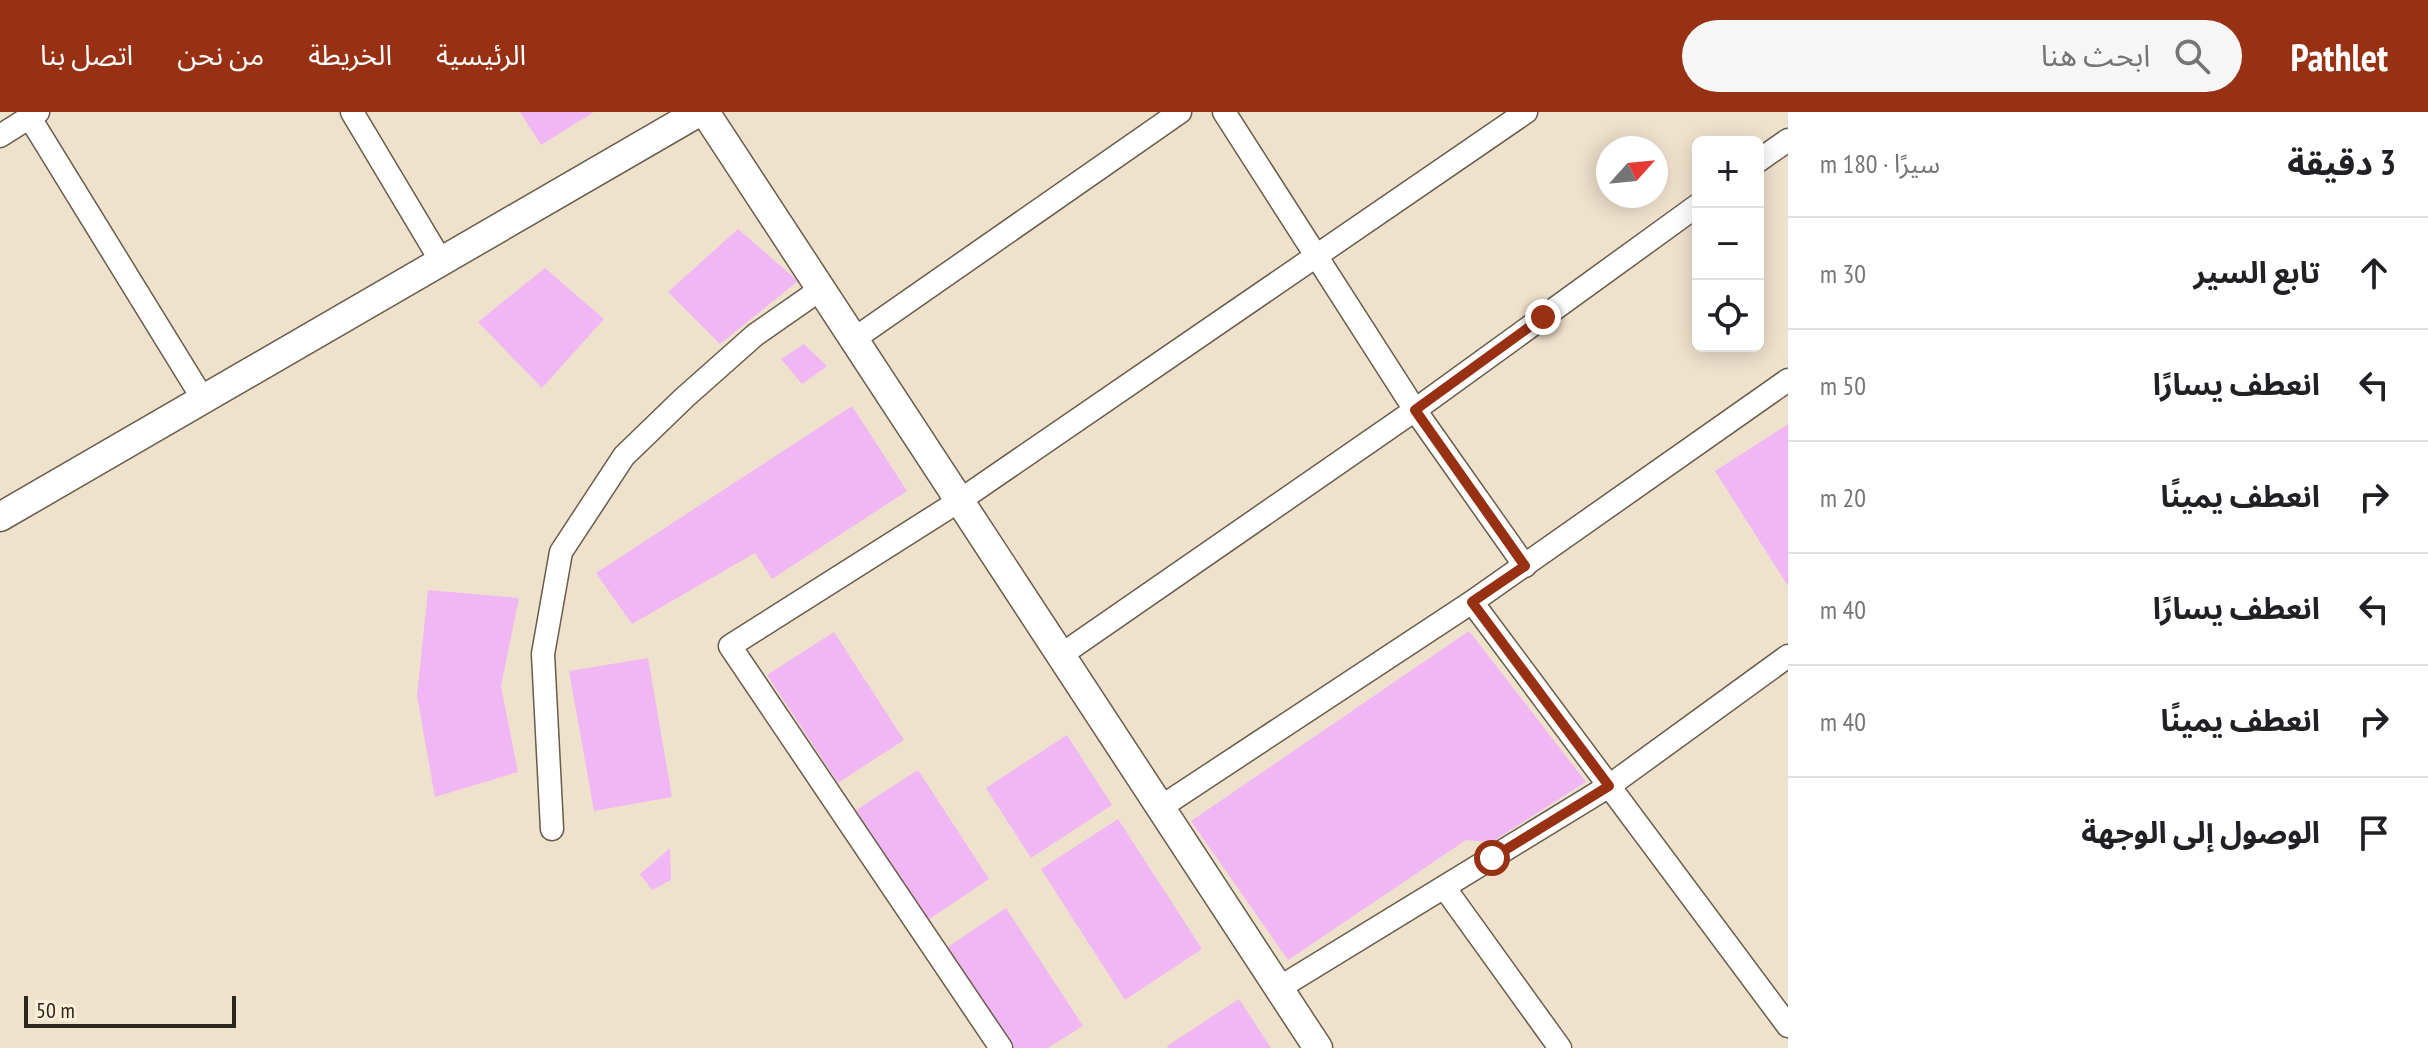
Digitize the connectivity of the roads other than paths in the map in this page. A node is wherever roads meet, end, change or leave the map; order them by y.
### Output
1 (352, 112) edge
2 (702, 112) edge
3 (1180, 112) edge
4 (1224, 112) edge
5 (1526, 112) edge
6 (34, 115) edge
7 (0, 136) edge
8 (1788, 140) edge
9 (1764, 157) edge
10 (1694, 208) edge
11 (1316, 256) junction
12 (441, 261) junction
13 (821, 289) junction
14 (854, 339) junction
15 (1788, 380) edge
16 (203, 399) junction
17 (1415, 410) junction
18 (959, 501) junction
19 (0, 517) edge
20 (1525, 566) junction
21 (1472, 602) junction
22 (1061, 655) junction
23 (1787, 658) edge
24 (1609, 786) junction
25 (1161, 807) junction
26 (552, 829) dead end
27 (1444, 887) junction
28 (1279, 988) junction
29 (1788, 1026) edge
30 (1001, 1048) edge
31 (1318, 1048) edge
32 (1560, 1048) edge

1 - 12 street
2 - 12 street
2 - 13 street
3 - 14 street
4 - 11 street
5 - 11 street
6 - 7 street
6 - 16 street
8 - 9 street
10 - 17 street
11 - 17 street
11 - 18 street
12 - 16 street
13 - 14 street
13 - 26 street
14 - 18 street
15 - 20 street
16 - 19 street
17 - 20 street
17 - 22 street
18 - 22 street
18 - 30 street
20 - 21 street
21 - 24 street
21 - 25 street
22 - 25 street
23 - 24 street
24 - 27 street
24 - 29 street
25 - 28 street
27 - 28 street
27 - 32 street
28 - 31 street

